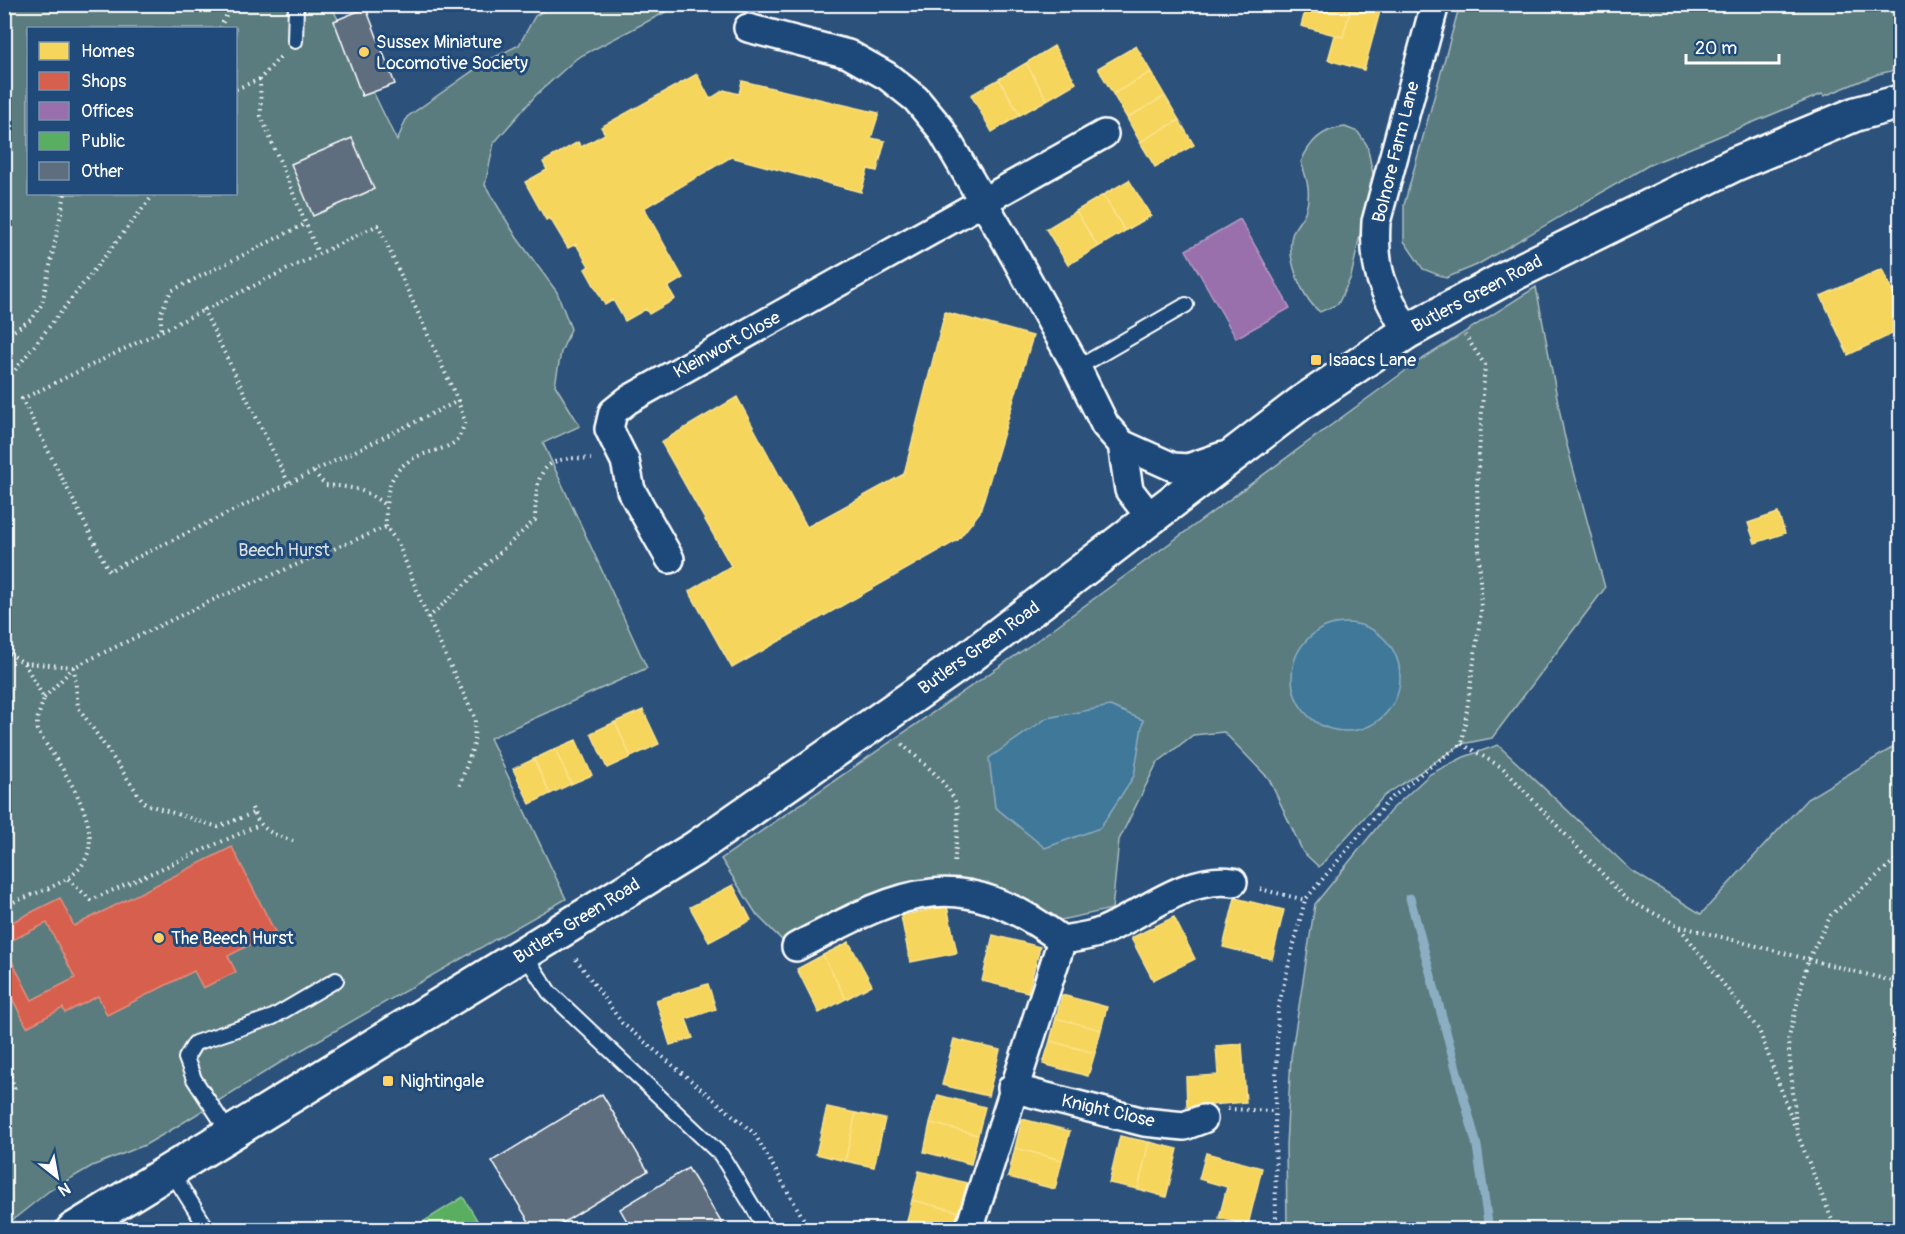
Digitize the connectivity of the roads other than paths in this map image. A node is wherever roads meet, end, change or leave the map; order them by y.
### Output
1 (296, 4) edge
2 (1435, 4) edge
3 (748, 28) dead end
4 (295, 41) road end
5 (1900, 102) edge
6 (1104, 134) dead end
7 (983, 201) junction
8 (1186, 305) dead end
9 (1407, 332) junction
10 (1077, 368) junction
11 (1122, 444) junction
12 (1246, 446) junction
13 (1150, 517) junction
14 (670, 558) dead end
15 (1233, 882) road end
16 (1062, 940) junction
17 (796, 947) dead end
18 (524, 954) junction
19 (336, 980) dead end
20 (1012, 1088) junction
21 (1203, 1119) road end
22 (230, 1134) junction
23 (171, 1171) junction
24 (73, 1230) edge
25 (208, 1230) edge
26 (767, 1230) edge
27 (969, 1230) edge

1 - 4 lane
2 - 9 street, Bolnore Farm Lane
3 - 7 street
5 - 9 main road, Butlers Green Road
6 - 7 street, Kleinwort Close
7 - 10 street
7 - 14 street, Kleinwort Close
8 - 10 lane
9 - 12 main road, Butlers Green Road
10 - 11 street
11 - 12 street
11 - 13 street
12 - 13 main road, Butlers Green Road
13 - 18 main road, Butlers Green Road
15 - 16 street
16 - 17 street
16 - 20 street
18 - 22 main road, Butlers Green Road
18 - 26 lane
19 - 22 lane
20 - 21 street, Knight Close
20 - 27 street
22 - 23 main road, Butlers Green Road
23 - 24 main road, Butlers Green Road
23 - 25 lane

